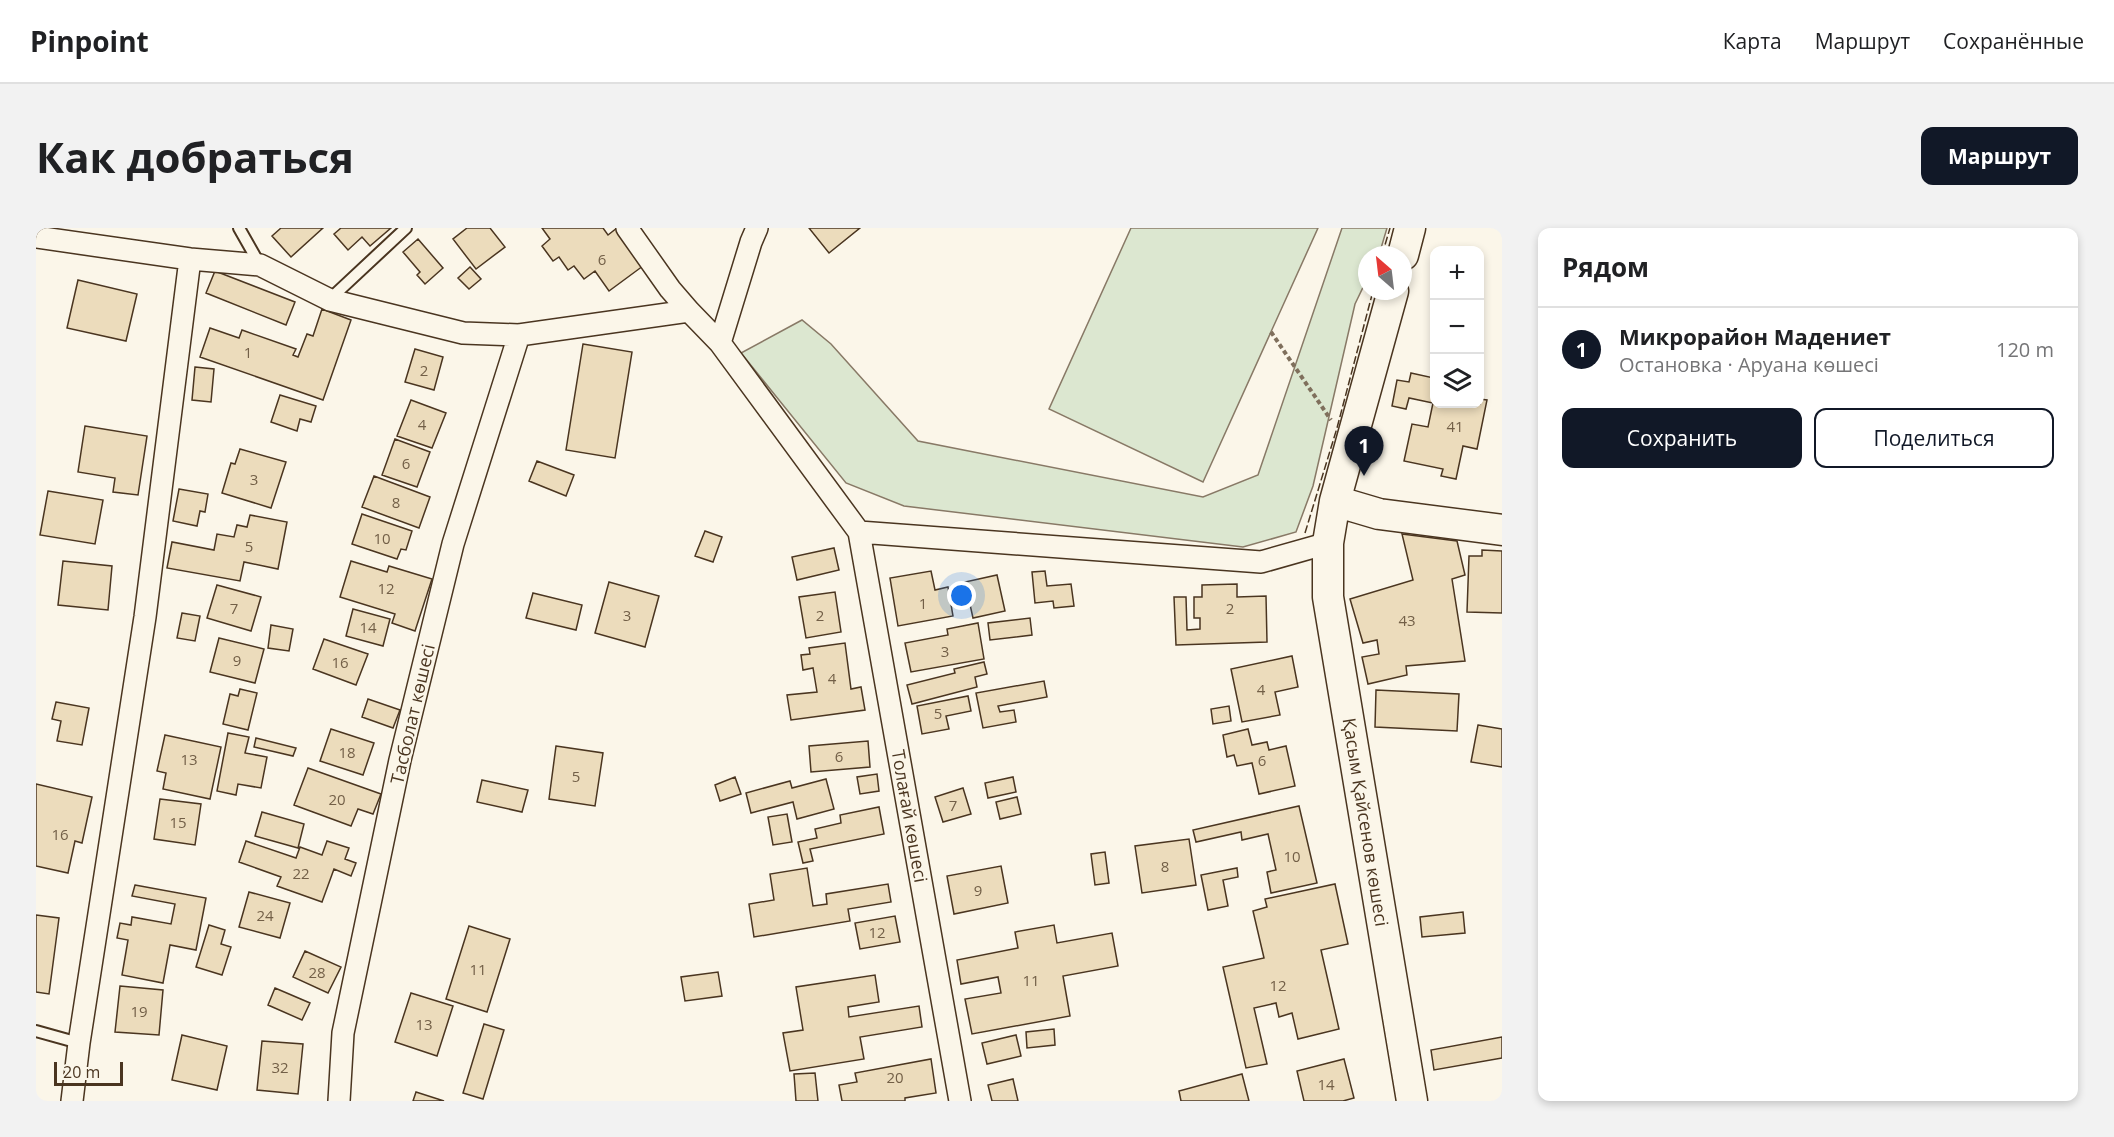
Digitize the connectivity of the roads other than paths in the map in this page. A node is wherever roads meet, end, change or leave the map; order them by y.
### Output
1 (239, 228) edge
2 (406, 228) edge
3 (627, 228) edge
4 (758, 228) edge
5 (1410, 228) edge
6 (36, 237) edge
7 (1405, 246) edge
8 (190, 259) junction
9 (260, 265) junction
10 (330, 300) junction
11 (1391, 300) edge
12 (689, 311) junction
13 (519, 335) junction
14 (720, 343) junction
15 (1335, 501) junction
16 (1502, 530) edge
17 (859, 532) junction
18 (1328, 543) junction
19 (36, 1031) edge
20 (79, 1043) junction
21 (72, 1101) edge
22 (339, 1101) edge
23 (960, 1101) edge
24 (1412, 1101) edge

1 - 9 lane
2 - 10 lane
3 - 12 street
4 - 14 street
5 - 7 street
6 - 8 street
8 - 9 street
8 - 20 street
9 - 10 street
10 - 13 street
11 - 15 street, Қасым Қайсенов көшесі
12 - 13 street
12 - 14 street
13 - 22 street, Тасболат көшесі
14 - 17 street
15 - 16 street
15 - 18 street, Қасым Қайсенов көшесі
17 - 18 street
17 - 23 street, Толағай көшесі
18 - 24 street, Қасым Қайсенов көшесі
19 - 20 lane
20 - 21 street

